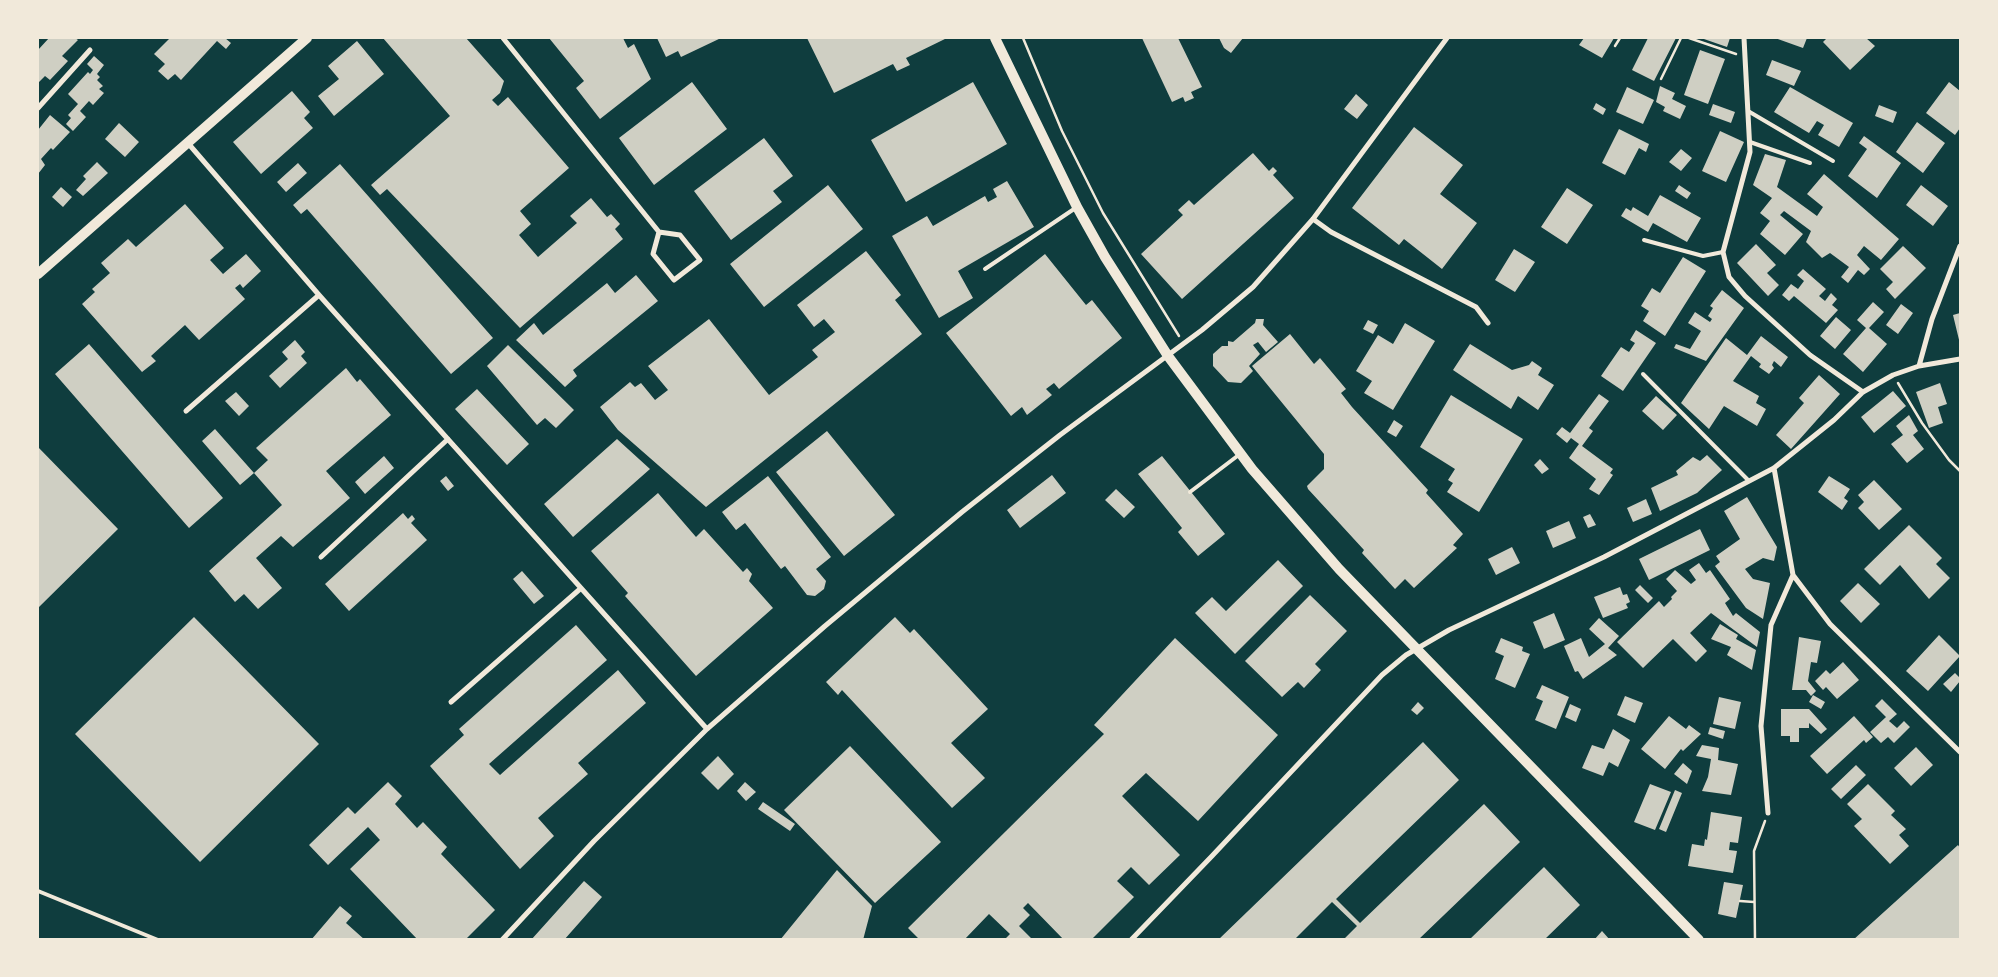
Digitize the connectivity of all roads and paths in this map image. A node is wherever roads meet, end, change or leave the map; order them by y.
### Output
1 (307, 38) edge
2 (503, 38) edge
3 (995, 38) edge
4 (1023, 38) edge
5 (1447, 38) edge
6 (1620, 38) edge
7 (1681, 38) edge
8 (1689, 38) edge
9 (1744, 38) edge
10 (1615, 46) dead end
11 (90, 50) dead end
12 (1745, 57) junction
13 (1660, 79) dead end
14 (38, 108) edge
15 (1748, 111) junction
16 (187, 142) junction
17 (1750, 142) junction
18 (1834, 161) dead end
19 (1810, 164) dead end
20 (1077, 207) junction
21 (1313, 219) junction
22 (658, 232) junction
23 (1644, 240) dead end
24 (1960, 246) edge
25 (1723, 252) junction
26 (985, 269) dead end
27 (38, 274) edge
28 (319, 295) junction
29 (1488, 323) dead end
30 (1184, 343) junction
31 (1168, 356) junction
32 (1960, 359) edge
33 (1919, 366) junction
34 (1643, 374) dead end
35 (1893, 375) junction
36 (1863, 392) junction
37 (186, 411) dead end
38 (448, 439) junction
39 (1240, 454) junction
40 (1774, 468) junction
41 (1960, 471) edge
42 (1749, 482) junction
43 (1190, 492) dead end
44 (321, 557) dead end
45 (1793, 575) junction
46 (580, 589) junction
47 (1416, 649) junction
48 (451, 702) dead end
49 (707, 729) junction
50 (1960, 752) edge
51 (1768, 813) joint
52 (38, 892) edge
53 (1740, 901) dead end
54 (1754, 902) junction
55 (158, 940) edge
56 (502, 940) edge
57 (1131, 940) edge
58 (1699, 940) edge
59 (1755, 940) edge

1 - 16 main road
2 - 22 street
3 - 20 main road
4 - 30 path
5 - 21 street
6 - 10 path
7 - 13 path
8 - 12 path
9 - 12 street
11 - 14 street
12 - 15 street
15 - 17 street
15 - 18 lane
16 - 27 main road
16 - 28 street
17 - 19 lane
17 - 25 street
20 - 26 lane
20 - 31 main road
21 - 29 street
21 - 30 street
22 - 22 street
23 - 25 lane
24 - 33 street
25 - 36 street
28 - 37 street
28 - 38 street
30 - 31 street
31 - 39 main road
31 - 49 street
32 - 33 street
33 - 35 street
34 - 42 lane
35 - 36 street
35 - 41 path
36 - 40 street
38 - 44 street
38 - 46 street
39 - 43 lane
39 - 47 main road
40 - 42 street
40 - 45 street
42 - 47 street
45 - 50 street
45 - 51 street
46 - 48 street
46 - 49 street
47 - 57 street
47 - 58 main road
49 - 56 street
51 - 54 path
52 - 55 lane
53 - 54 path
54 - 59 path

